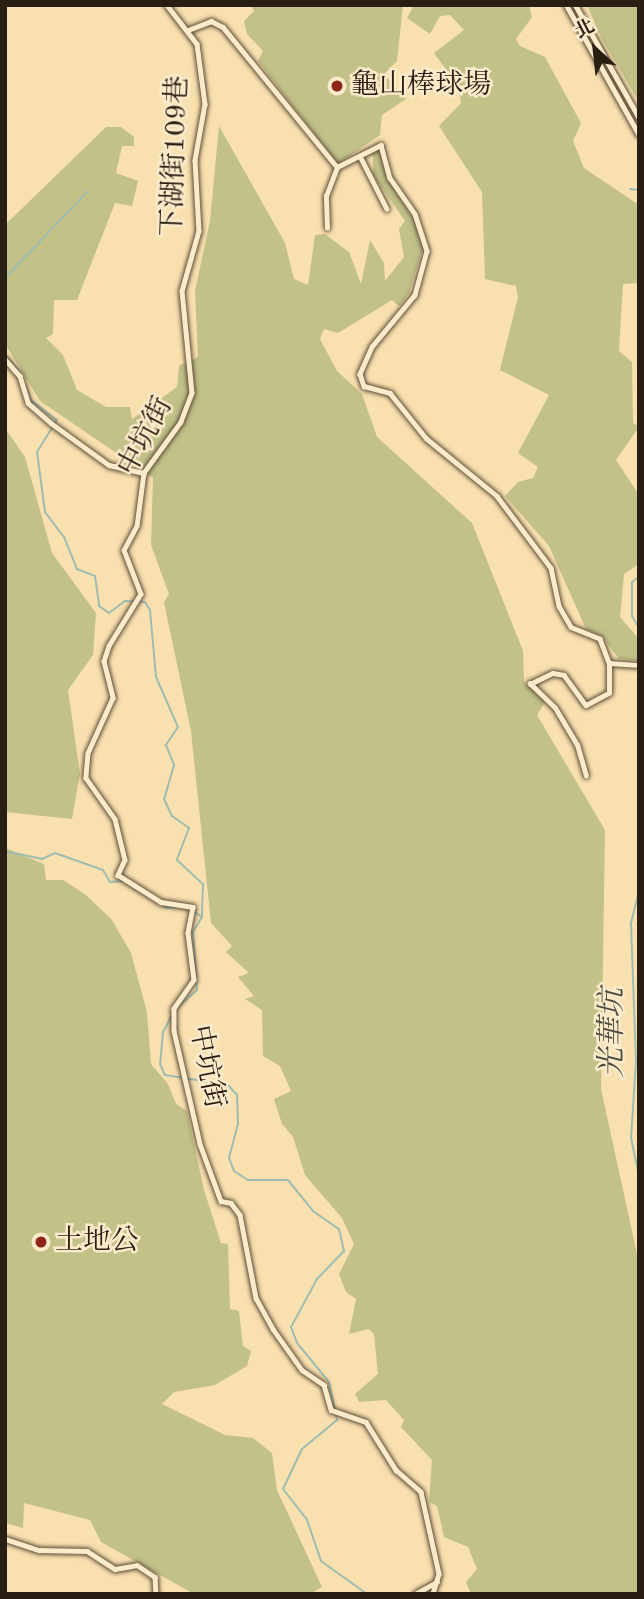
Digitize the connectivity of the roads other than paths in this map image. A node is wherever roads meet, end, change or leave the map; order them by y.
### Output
1 (167, 5) edge
2 (566, 5) edge
3 (575, 5) edge
4 (581, 14) junction
5 (570, 19) junction
6 (188, 30) junction
7 (639, 118) edge
8 (639, 135) edge
9 (360, 156) junction
10 (337, 167) junction
11 (387, 209) dead end
12 (327, 228) dead end
13 (184, 317) joint
14 (5, 359) edge
15 (144, 473) junction
16 (609, 663) junction
17 (639, 665) edge
18 (586, 776) dead end
19 (5, 1539) edge
20 (438, 1582) junction
21 (156, 1594) edge
22 (415, 1594) edge
23 (433, 1594) edge

1 - 6 street, 下湖街109巷
2 - 5 main road
3 - 4 main road
4 - 5 main road
4 - 7 main road
5 - 8 main road
6 - 10 street
6 - 13 street, 下湖街109巷
9 - 10 street
9 - 11 street
9 - 16 street
10 - 12 street
13 - 15 street, 中坑街
14 - 15 street
15 - 20 street, 中坑街
16 - 17 street
16 - 18 street
19 - 21 street
20 - 22 street
20 - 23 street

